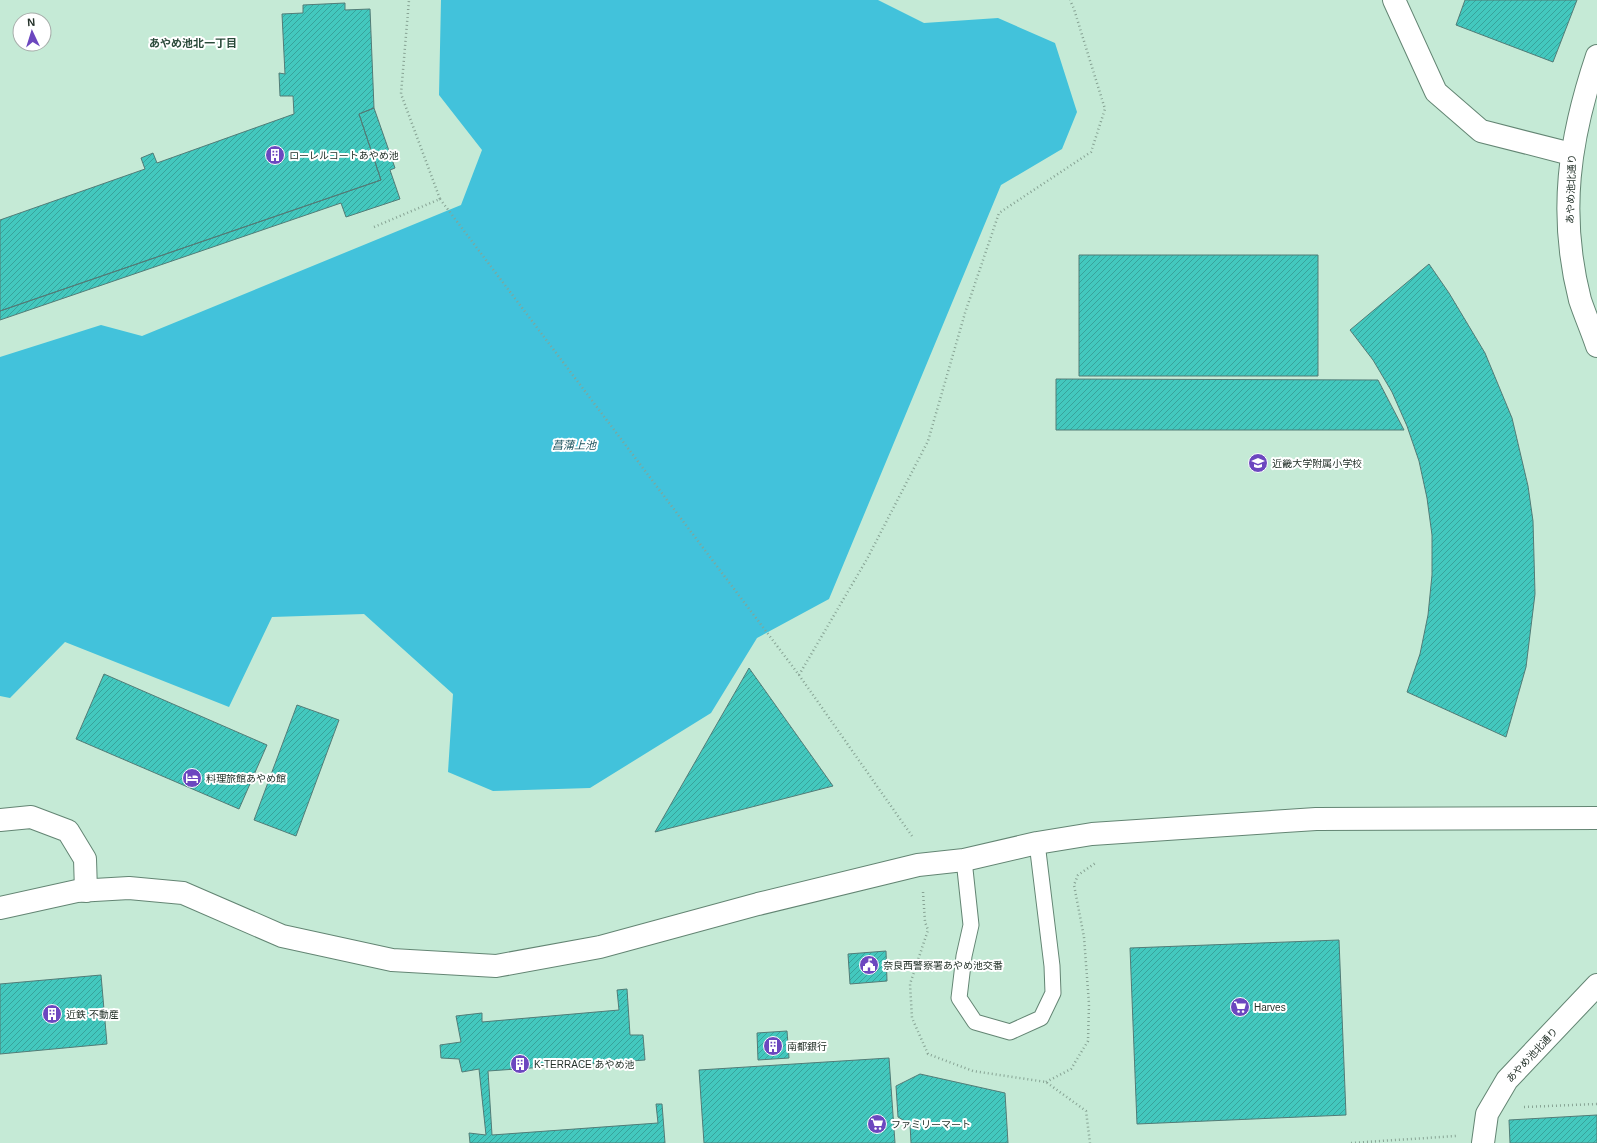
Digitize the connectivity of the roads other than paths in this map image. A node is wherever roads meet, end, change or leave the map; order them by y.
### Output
1 (1394, 0) edge
2 (1597, 56) edge
3 (1571, 154) junction
4 (1597, 346) edge
5 (1597, 818) edge
6 (0, 820) edge
7 (1037, 843) junction
8 (964, 860) junction
9 (86, 890) junction
10 (0, 908) edge
11 (1597, 985) edge
12 (1483, 1139) edge

1 - 3 street
2 - 3 street, あやめ池北通り
3 - 4 street, あやめ池北通り
5 - 7 street
6 - 9 street
7 - 8 street
7 - 8 lane
8 - 9 street
9 - 10 street
11 - 12 street, あやめ池北通り

